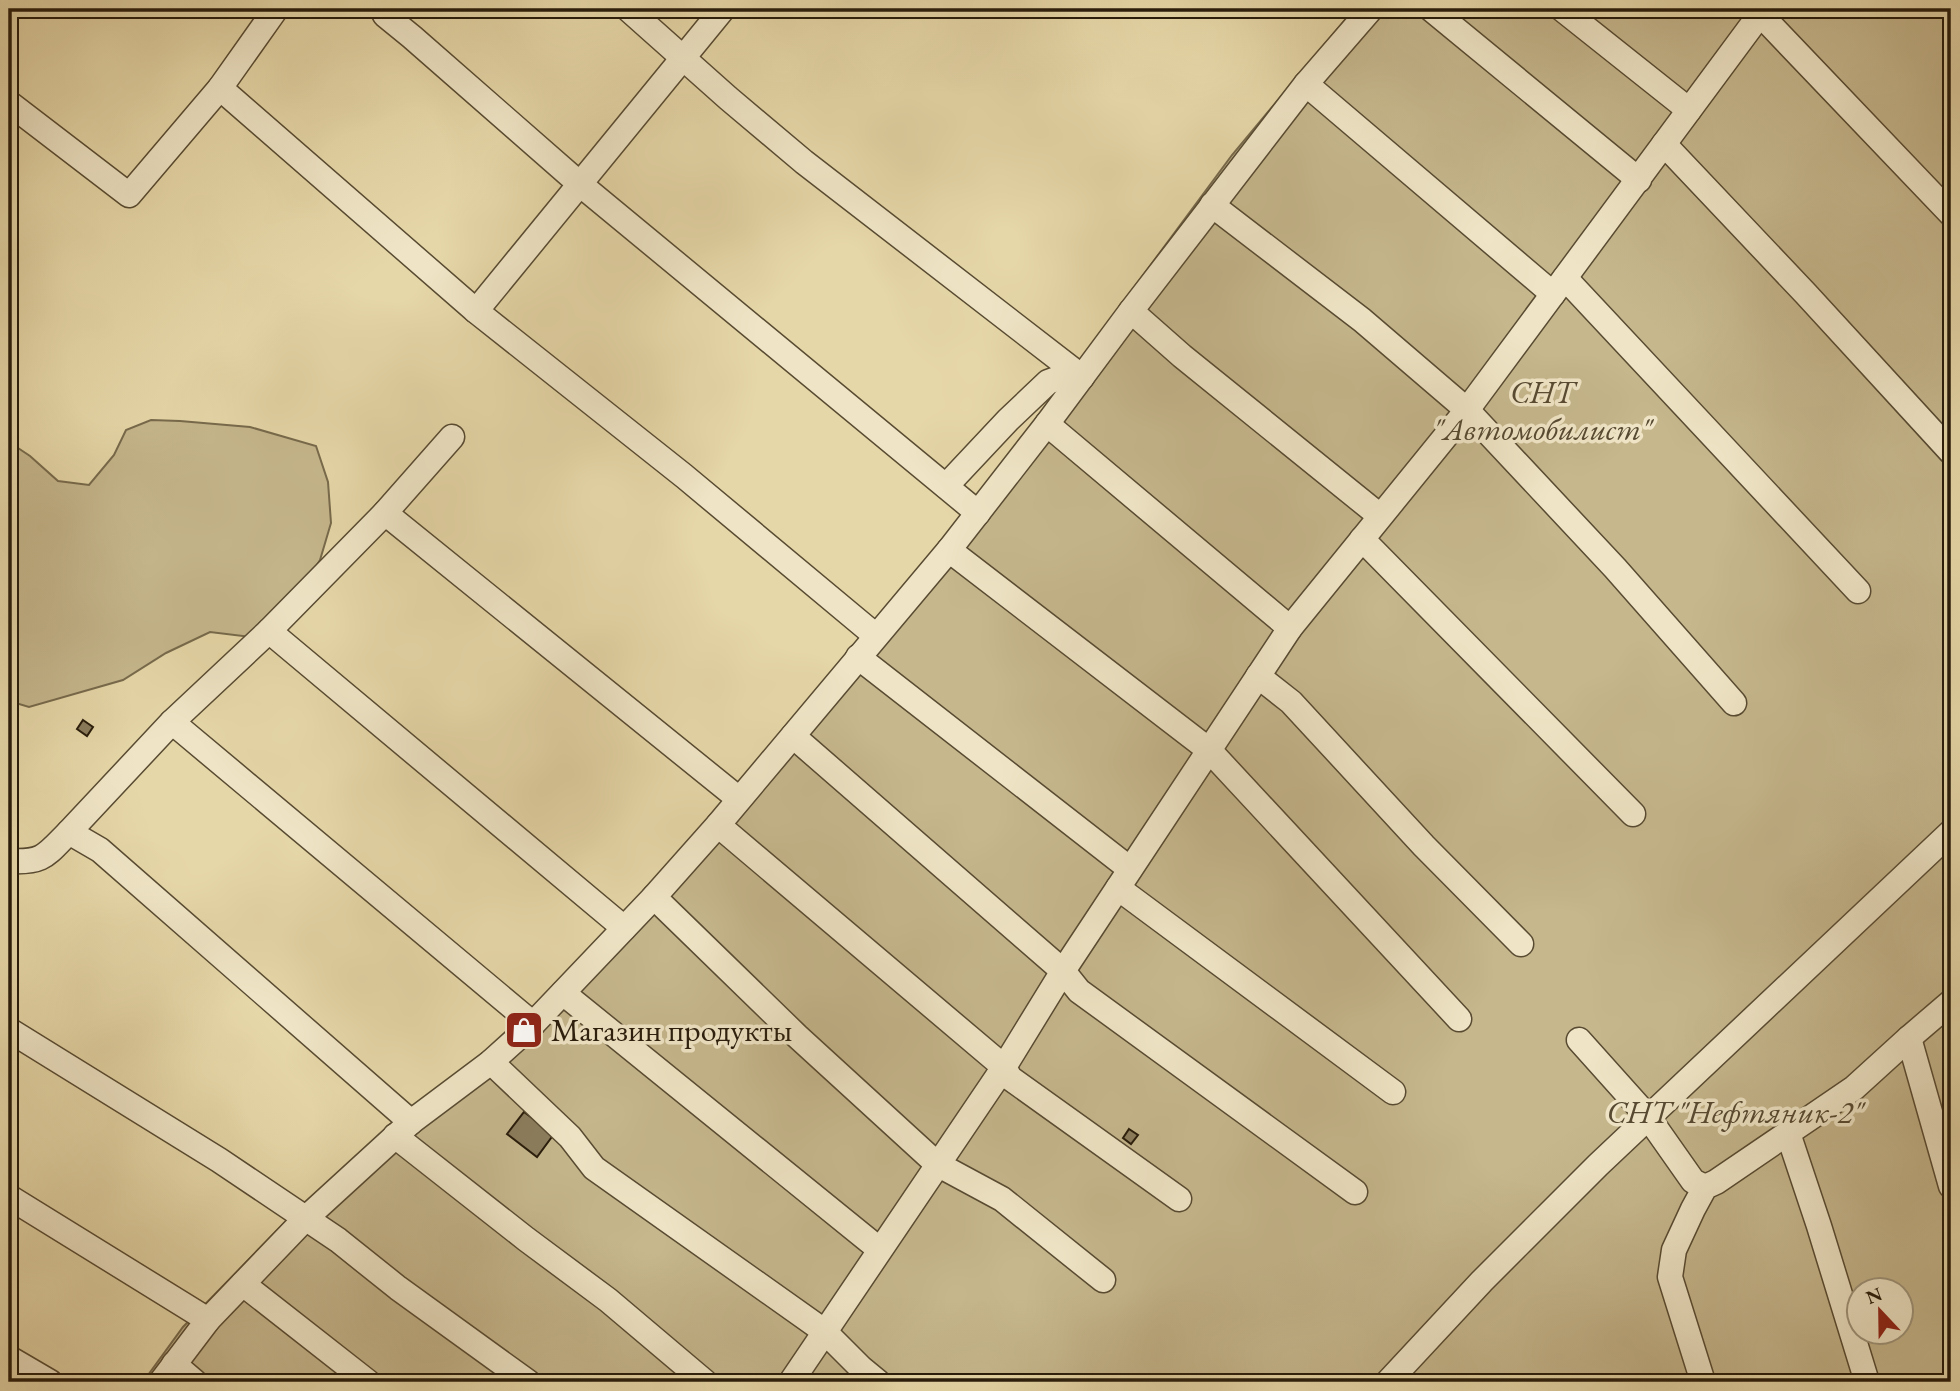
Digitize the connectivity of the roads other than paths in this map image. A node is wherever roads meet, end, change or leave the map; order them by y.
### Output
1 (383, 9) edge
2 (628, 9) edge
3 (723, 9) edge
4 (1371, 9) edge
5 (1431, 9) edge
6 (1562, 9) edge
7 (266, 12) edge
8 (1762, 12) edge
9 (683, 58) junction
10 (1306, 84) junction
11 (220, 88) junction
12 (9, 103) edge
13 (1689, 110) junction
14 (1664, 144) junction
15 (1639, 180) junction
16 (581, 185) junction
17 (1212, 205) junction
18 (1951, 214) edge
19 (1559, 286) junction
20 (475, 311) junction
21 (1130, 311) junction
22 (1082, 377) junction
23 (1467, 410) junction
24 (1048, 424) junction
25 (452, 437) dead end
26 (1951, 452) edge
27 (946, 486) junction
28 (385, 513) junction
29 (978, 513) junction
30 (1380, 516) junction
31 (1362, 539) junction
32 (949, 550) junction
33 (1858, 591) dead end
34 (1290, 628) junction
35 (269, 631) junction
36 (876, 636) junction
37 (858, 657) junction
38 (1258, 676) junction
39 (1734, 703) dead end
40 (172, 722) junction
41 (793, 736) junction
42 (1209, 750) junction
43 (738, 799) junction
44 (1633, 814) dead end
45 (718, 825) junction
46 (69, 832) junction
47 (1951, 832) edge
48 (9, 861) edge
49 (1124, 879) junction
50 (654, 897) junction
51 (624, 928) junction
52 (1521, 944) dead end
53 (1063, 971) junction
54 (563, 993) junction
55 (1951, 1002) edge
56 (1459, 1019) dead end
57 (533, 1024) junction
58 (9, 1030) edge
59 (1909, 1038) junction
60 (1579, 1040) dead end
61 (491, 1062) junction
62 (1004, 1067) junction
63 (1393, 1092) dead end
64 (1648, 1117) junction
65 (403, 1129) junction
66 (1788, 1133) junction
67 (937, 1164) junction
68 (1951, 1186) edge
69 (1705, 1187) junction
70 (1355, 1192) dead end
71 (9, 1197) edge
72 (1179, 1199) dead end
73 (305, 1219) junction
74 (879, 1249) junction
75 (1103, 1280) dead end
76 (243, 1284) junction
77 (208, 1320) junction
78 (824, 1331) junction
79 (9, 1358) edge
80 (167, 1373) edge
81 (50, 1382) edge
82 (195, 1382) edge
83 (368, 1382) edge
84 (528, 1382) edge
85 (705, 1382) edge
86 (791, 1382) edge
87 (878, 1382) edge
88 (1388, 1382) edge
89 (1703, 1382) edge
90 (1867, 1382) edge

1 - 16 street
2 - 9 street
3 - 9 street
4 - 10 street
5 - 15 street
6 - 13 street
7 - 11 street
8 - 13 street
8 - 18 street
9 - 16 street
9 - 22 street
10 - 17 street
10 - 19 street
11 - 12 street
11 - 20 street
13 - 14 street
14 - 15 street
14 - 26 street
15 - 19 street
16 - 20 street
16 - 27 street
17 - 21 street
17 - 23 street
19 - 23 street
19 - 33 street
20 - 36 street
21 - 22 street
21 - 30 street
22 - 24 street
22 - 27 street
23 - 30 street
23 - 39 street
24 - 29 street
24 - 34 street
25 - 28 street
27 - 29 street
28 - 35 street
28 - 43 street
29 - 32 street
30 - 31 street
31 - 34 street
31 - 44 street
32 - 36 street
32 - 42 street
34 - 38 street
35 - 40 street
35 - 51 street
36 - 37 street
37 - 41 street
37 - 49 street
38 - 42 street
38 - 52 street
40 - 46 street
40 - 57 street
41 - 43 street
41 - 53 street
42 - 49 street
42 - 56 street
43 - 45 street
45 - 50 street
45 - 62 street
46 - 48 street
46 - 65 street
47 - 64 street
49 - 53 street
49 - 63 street
50 - 51 street
50 - 67 street
51 - 54 street
53 - 62 street
53 - 70 street
54 - 57 street
54 - 74 street
55 - 59 street
57 - 61 street
58 - 73 street
59 - 66 street
59 - 68 street
60 - 64 street
61 - 65 street
61 - 78 street
62 - 67 street
62 - 72 street
64 - 69 street
64 - 88 street
65 - 73 street
65 - 85 street
66 - 69 street
66 - 90 street
67 - 74 street
67 - 75 street
69 - 89 street
71 - 77 street
73 - 76 street
73 - 84 street
74 - 78 street
76 - 77 street
76 - 83 street
77 - 80 street
78 - 86 street
78 - 87 street
79 - 81 street
80 - 82 street

